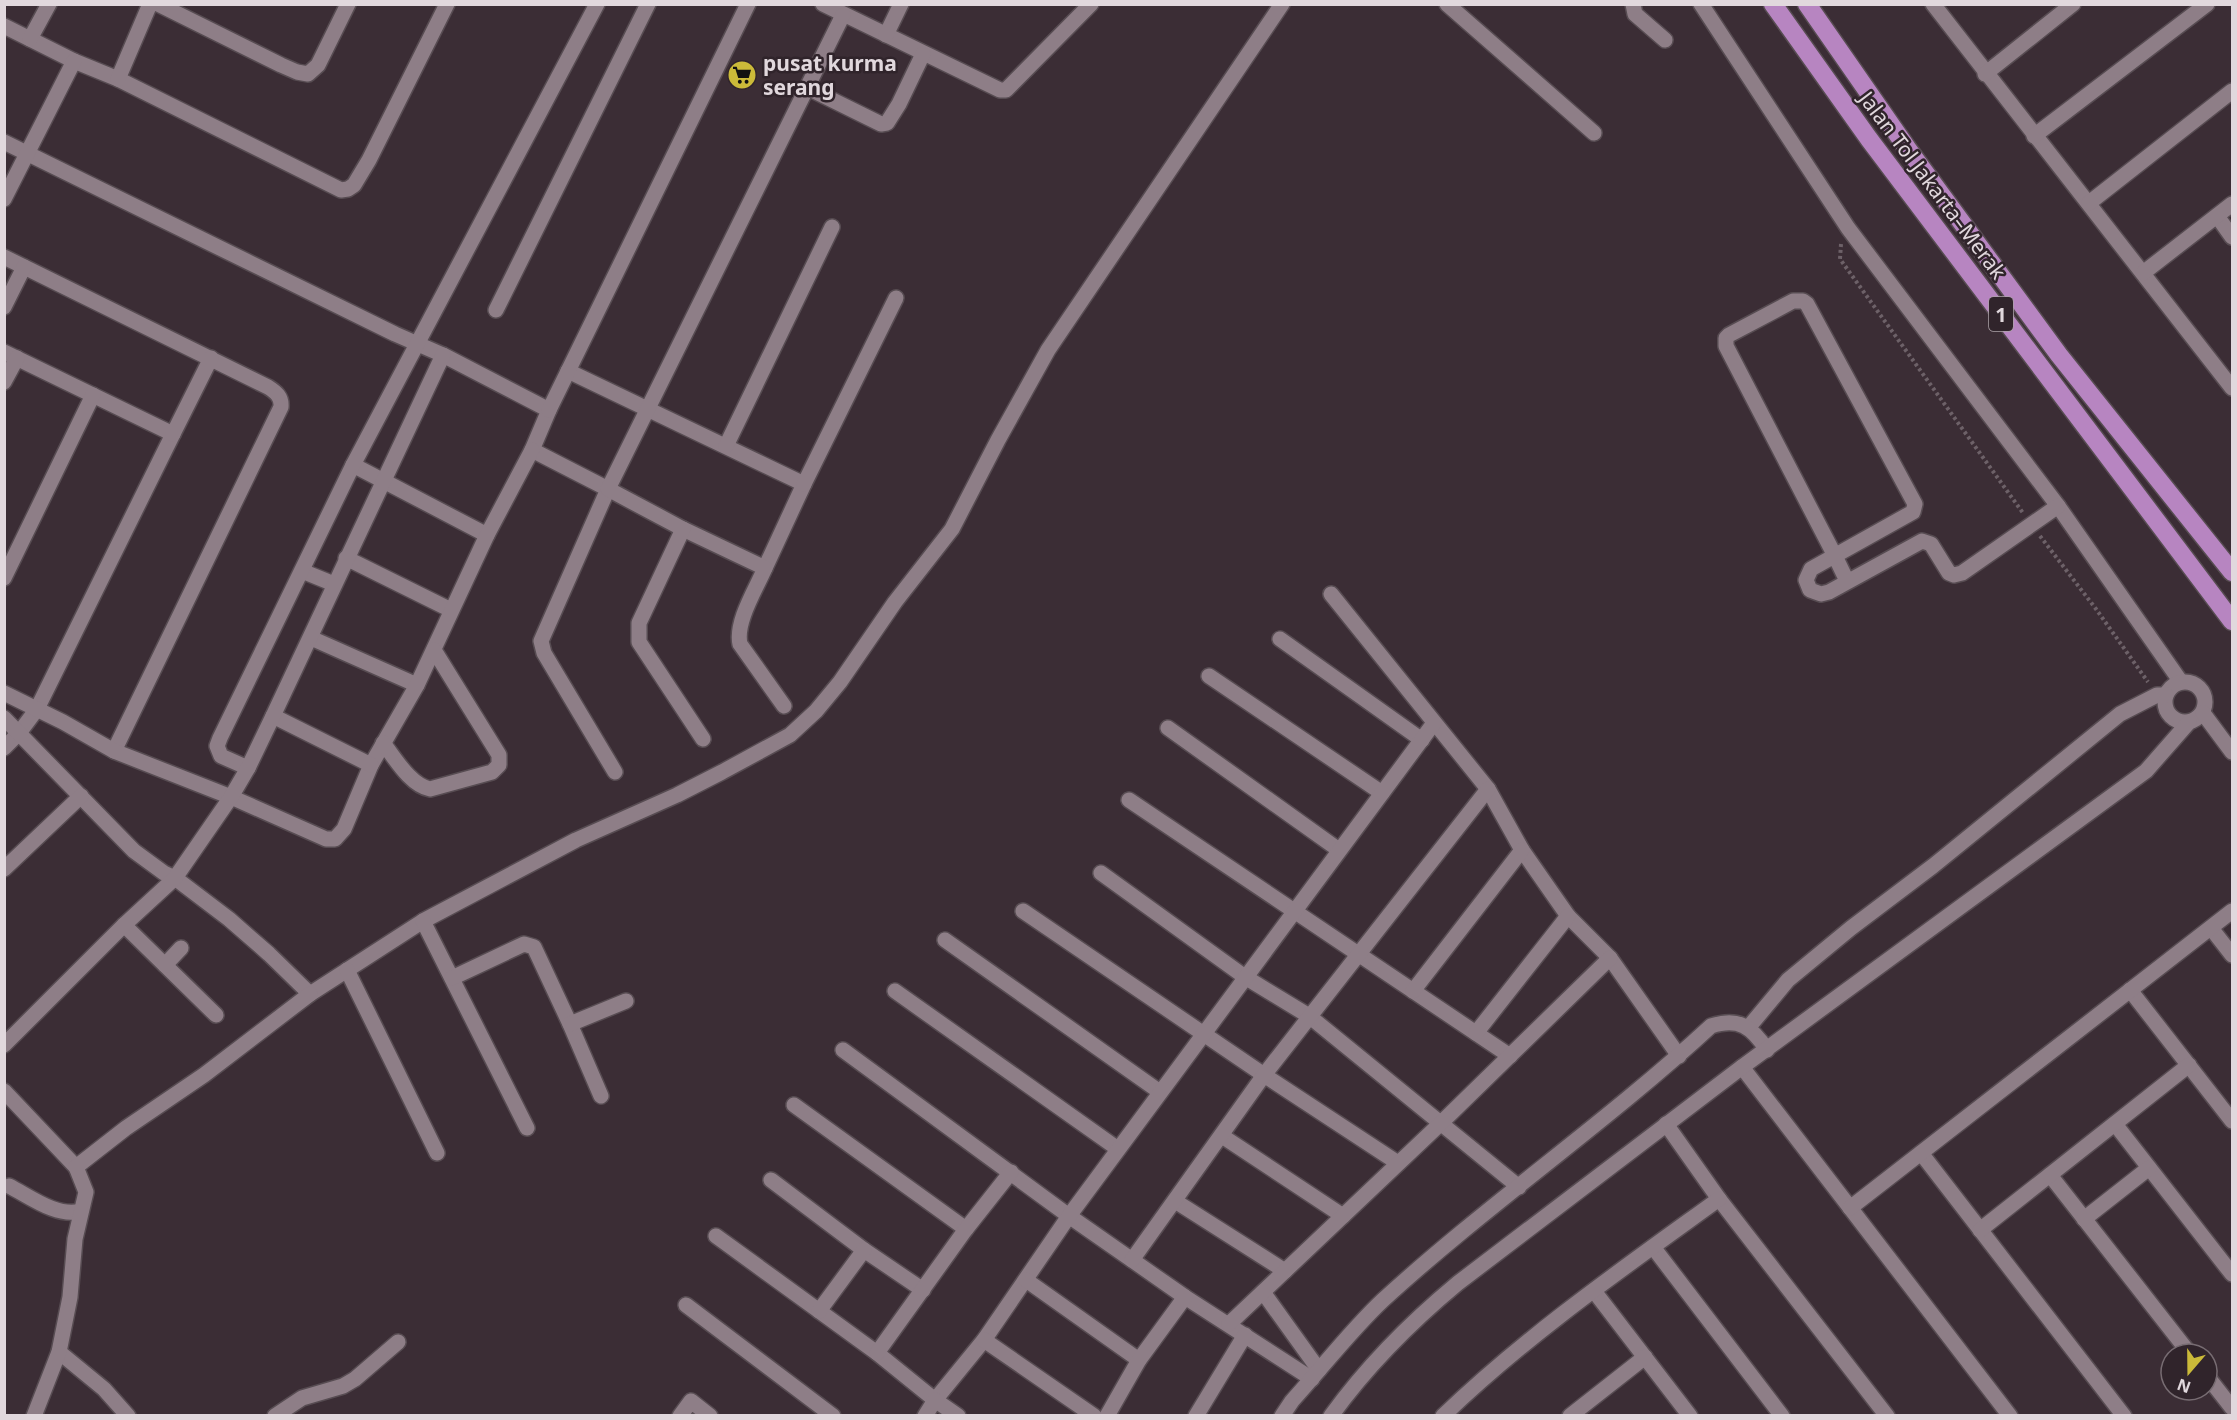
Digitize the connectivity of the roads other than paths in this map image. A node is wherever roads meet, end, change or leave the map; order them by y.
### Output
1 (48, 4) edge
2 (150, 4) edge
3 (158, 4) edge
4 (348, 4) edge
5 (447, 4) edge
6 (597, 4) edge
7 (648, 4) edge
8 (748, 4) edge
9 (823, 4) edge
10 (901, 4) edge
11 (1090, 4) edge
12 (1447, 4) edge
13 (1634, 4) edge
14 (1701, 4) edge
15 (1773, 4) edge
16 (1807, 4) edge
17 (2073, 4) edge
18 (2207, 4) edge
19 (1282, 5) edge
20 (1934, 5) edge
21 (843, 15) junction
22 (4, 26) edge
23 (886, 35) junction
24 (30, 39) junction
25 (1665, 40) dead end
26 (923, 54) junction
27 (74, 61) junction
28 (1985, 74) junction
29 (118, 79) junction
30 (808, 88) junction
31 (2231, 94) edge
32 (1594, 133) dead end
33 (2034, 136) junction
34 (4, 142) edge
35 (27, 153) junction
36 (4, 199) edge
37 (2089, 203) junction
38 (2232, 204) edge
39 (2217, 216) junction
40 (832, 227) dead end
41 (2232, 237) edge
42 (4, 257) edge
43 (24, 267) junction
44 (2143, 273) junction
45 (896, 298) dead end
46 (4, 307) edge
47 (496, 310) dead end
48 (419, 343) junction
49 (11, 355) edge
50 (443, 355) junction
51 (211, 358) junction
52 (568, 371) junction
53 (4, 382) edge
54 (2232, 388) edge
55 (93, 395) junction
56 (647, 409) junction
57 (549, 410) junction
58 (173, 434) junction
59 (726, 446) junction
60 (531, 450) junction
61 (353, 465) junction
62 (383, 480) junction
63 (804, 484) junction
64 (608, 489) junction
65 (2058, 506) junction
66 (683, 529) junction
67 (487, 535) junction
68 (1835, 556) junction
69 (346, 558) junction
70 (765, 568) junction
71 (302, 571) junction
72 (2232, 572) edge
73 (4, 579) edge
74 (1847, 581) junction
75 (334, 584) junction
76 (1330, 594) dead end
77 (451, 610) junction
78 (2232, 621) edge
79 (311, 638) junction
80 (1280, 639) dead end
81 (434, 650) junction
82 (1209, 676) dead end
83 (2181, 682) junction
84 (417, 685) junction
85 (4, 693) edge
86 (2161, 695) junction
87 (784, 706) dead end
88 (38, 709) junction
89 (2203, 713) junction
90 (273, 716) junction
91 (4, 718) edge
92 (2189, 722) junction
93 (1434, 723) junction
94 (1168, 728) dead end
95 (19, 733) junction
96 (703, 739) dead end
97 (1422, 740) junction
98 (383, 743) junction
99 (4, 748) edge
100 (114, 751) junction
101 (2232, 752) edge
102 (371, 765) junction
103 (248, 768) junction
104 (615, 772) dead end
105 (1488, 789) junction
106 (1382, 793) junction
107 (81, 796) junction
108 (231, 797) junction
109 (1129, 800) dead end
110 (1340, 850) junction
111 (1522, 850) junction
112 (4, 869) edge
113 (1101, 873) dead end
114 (175, 878) junction
115 (1023, 911) dead end
116 (2232, 911) edge
117 (1568, 916) junction
118 (423, 921) junction
119 (124, 925) junction
120 (2211, 928) junction
121 (945, 940) dead end
122 (182, 948) dead end
123 (2232, 955) edge
124 (1611, 958) junction
125 (165, 965) junction
126 (347, 970) junction
127 (1245, 977) junction
128 (452, 978) junction
129 (2130, 990) junction
130 (895, 991) dead end
131 (1413, 991) junction
132 (310, 994) junction
133 (626, 1001) dead end
134 (216, 1015) dead end
135 (1309, 1016) junction
136 (570, 1024) junction
137 (1744, 1026) junction
138 (1476, 1033) junction
139 (1203, 1034) junction
140 (4, 1045) edge
141 (843, 1050) dead end
142 (1767, 1050) junction
143 (1510, 1056) junction
144 (1678, 1056) junction
145 (2189, 1065) junction
146 (1742, 1067) junction
147 (1264, 1075) junction
148 (4, 1091) edge
149 (1160, 1092) junction
150 (601, 1096) dead end
151 (794, 1105) dead end
152 (2232, 1121) edge
153 (1441, 1123) junction
154 (1666, 1124) junction
155 (2115, 1124) junction
156 (527, 1128) dead end
157 (1222, 1136) junction
158 (1118, 1149) junction
159 (437, 1153) dead end
160 (1921, 1153) junction
161 (1398, 1163) junction
162 (76, 1167) junction
163 (2149, 1168) junction
164 (1011, 1172) junction
165 (2050, 1175) junction
166 (771, 1180) dead end
167 (9, 1186) dead end
168 (1519, 1187) junction
169 (1719, 1199) junction
170 (1175, 1201) junction
171 (1850, 1208) junction
172 (81, 1211) junction
173 (1069, 1216) junction
174 (1343, 1216) junction
175 (2084, 1219) junction
176 (966, 1229) junction
177 (1980, 1230) junction
178 (717, 1236) dead end
179 (1653, 1247) junction
180 (864, 1250) junction
181 (1132, 1260) junction
182 (1285, 1271) junction
183 (2232, 1274) edge
184 (1026, 1280) junction
185 (923, 1290) junction
186 (1594, 1291) junction
187 (1263, 1292) junction
188 (1185, 1297) junction
189 (686, 1305) dead end
190 (819, 1311) junction
191 (1229, 1324) junction
192 (1245, 1335) junction
193 (984, 1340) junction
194 (398, 1342) dead end
195 (2181, 1342) edge
196 (59, 1352) junction
197 (877, 1353) junction
198 (1645, 1357) junction
199 (1139, 1360) junction
200 (1316, 1375) junction
201 (2219, 1391) edge
202 (935, 1400) junction
203 (2232, 1408) edge
204 (34, 1416) edge
205 (128, 1416) edge
206 (275, 1416) edge
207 (680, 1416) edge
208 (710, 1416) edge
209 (833, 1416) edge
210 (925, 1416) edge
211 (958, 1416) edge
212 (1094, 1416) edge
213 (1107, 1416) edge
214 (1196, 1416) edge
215 (1282, 1416) edge
216 (1331, 1416) edge
217 (1443, 1416) edge
218 (1570, 1416) edge
219 (1690, 1416) edge
220 (1782, 1416) edge
221 (1887, 1416) edge
222 (2010, 1416) edge
223 (2124, 1416) edge

1 - 24 street
2 - 29 street
3 - 4 street
5 - 29 street
6 - 48 street
7 - 47 street
8 - 52 street
9 - 21 street
10 - 23 street
11 - 26 street
12 - 32 street
13 - 25 street
14 - 65 street
15 - 78 highway, Jalan Tol Jakarta–Merak / 1
16 - 72 highway, Jalan Tol Jakarta–Merak / 1
17 - 28 street
18 - 33 street
19 - 118 street
20 - 28 street
21 - 23 street
21 - 30 street
22 - 24 street
23 - 26 street
24 - 27 street
26 - 30 street
27 - 29 street
27 - 35 street
28 - 33 street
30 - 56 street
31 - 37 street
33 - 37 street
34 - 35 street
35 - 36 street
35 - 48 street
37 - 44 street
38 - 39 street
39 - 41 street
39 - 44 street
40 - 59 street
42 - 43 street
43 - 46 street
43 - 51 street
44 - 54 street
45 - 63 street
48 - 50 street
48 - 61 street
49 - 53 street
49 - 55 street
50 - 57 street
50 - 62 street
51 - 58 street
51 - 100 street
52 - 56 street
52 - 57 street
55 - 58 street
55 - 73 street
56 - 59 street
56 - 64 street
57 - 60 street
58 - 88 street
59 - 63 street
60 - 64 street
60 - 67 street
61 - 62 street
61 - 71 street
62 - 67 street
62 - 69 street
63 - 70 street
64 - 66 street
64 - 104 street
65 - 74 street
65 - 83 street
66 - 70 street
66 - 96 street
67 - 77 street
68 - 68 street
68 - 74 street
68 - 74 street
69 - 75 street
69 - 77 street
70 - 87 street
71 - 75 street
71 - 103 street
75 - 79 street
76 - 93 street
77 - 81 street
79 - 84 street
79 - 90 street
80 - 97 street
81 - 84 street
81 - 98 street
82 - 106 street
83 - 86 street
83 - 89 street
84 - 98 street
85 - 88 street
86 - 92 street
86 - 137 street
88 - 95 street
88 - 100 street
89 - 92 street
89 - 101 street
90 - 102 street
90 - 103 street
91 - 95 street
92 - 142 street
93 - 97 street
93 - 105 street
94 - 110 street
95 - 99 street
95 - 107 street
97 - 106 street
98 - 102 street
100 - 108 street
102 - 108 street
103 - 108 street
105 - 111 street
105 - 135 street
106 - 110 street
107 - 112 street
107 - 114 street
108 - 114 street
109 - 131 street
110 - 127 street
111 - 117 street
111 - 131 street
113 - 127 street
114 - 119 street
114 - 132 street
115 - 139 street
116 - 120 street
117 - 124 street
117 - 138 street
118 - 126 street
118 - 128 street
119 - 125 street
119 - 140 street
120 - 123 street
120 - 129 street
121 - 149 street
122 - 125 street
124 - 143 street
124 - 144 street
125 - 134 street
126 - 132 street
126 - 159 street
127 - 135 street
127 - 139 street
128 - 136 street
128 - 156 street
129 - 145 street
129 - 160 street
130 - 158 street
131 - 138 street
132 - 162 street
133 - 136 street
135 - 147 street
135 - 153 street
136 - 150 street
137 - 142 street
137 - 144 street
138 - 143 street
139 - 147 street
139 - 149 street
141 - 164 street
142 - 146 street
143 - 153 street
144 - 168 street
145 - 152 street
145 - 155 street
146 - 154 street
146 - 171 street
147 - 157 street
147 - 161 street
148 - 162 street
149 - 158 street
151 - 176 street
153 - 161 street
153 - 168 street
154 - 169 street
154 - 216 street
155 - 163 street
155 - 165 street
157 - 170 street
157 - 174 street
158 - 173 street
160 - 171 street
160 - 177 street
161 - 174 street
162 - 172 street
163 - 175 street
163 - 183 street
164 - 173 street
164 - 176 street
165 - 175 street
165 - 177 street
166 - 180 street
167 - 172 street
168 - 200 street
169 - 179 street
169 - 221 street
170 - 181 street
170 - 182 street
171 - 222 street
172 - 196 street
173 - 181 street
173 - 184 street
174 - 182 street
175 - 195 street
176 - 185 street
177 - 223 street
178 - 190 street
179 - 186 street
179 - 220 street
180 - 185 street
180 - 190 street
181 - 188 street
182 - 187 street
184 - 193 street
184 - 199 street
185 - 197 street
186 - 198 street
186 - 217 street
187 - 191 street
187 - 200 street
188 - 191 street
188 - 199 street
189 - 209 street
190 - 197 street
191 - 192 street
192 - 200 street
192 - 214 street
193 - 202 street
193 - 212 street
194 - 206 street
196 - 204 street
196 - 205 street
197 - 202 street
198 - 218 street
198 - 219 street
199 - 213 street
200 - 215 street
201 - 203 street
202 - 210 street
202 - 211 street
207 - 208 street

